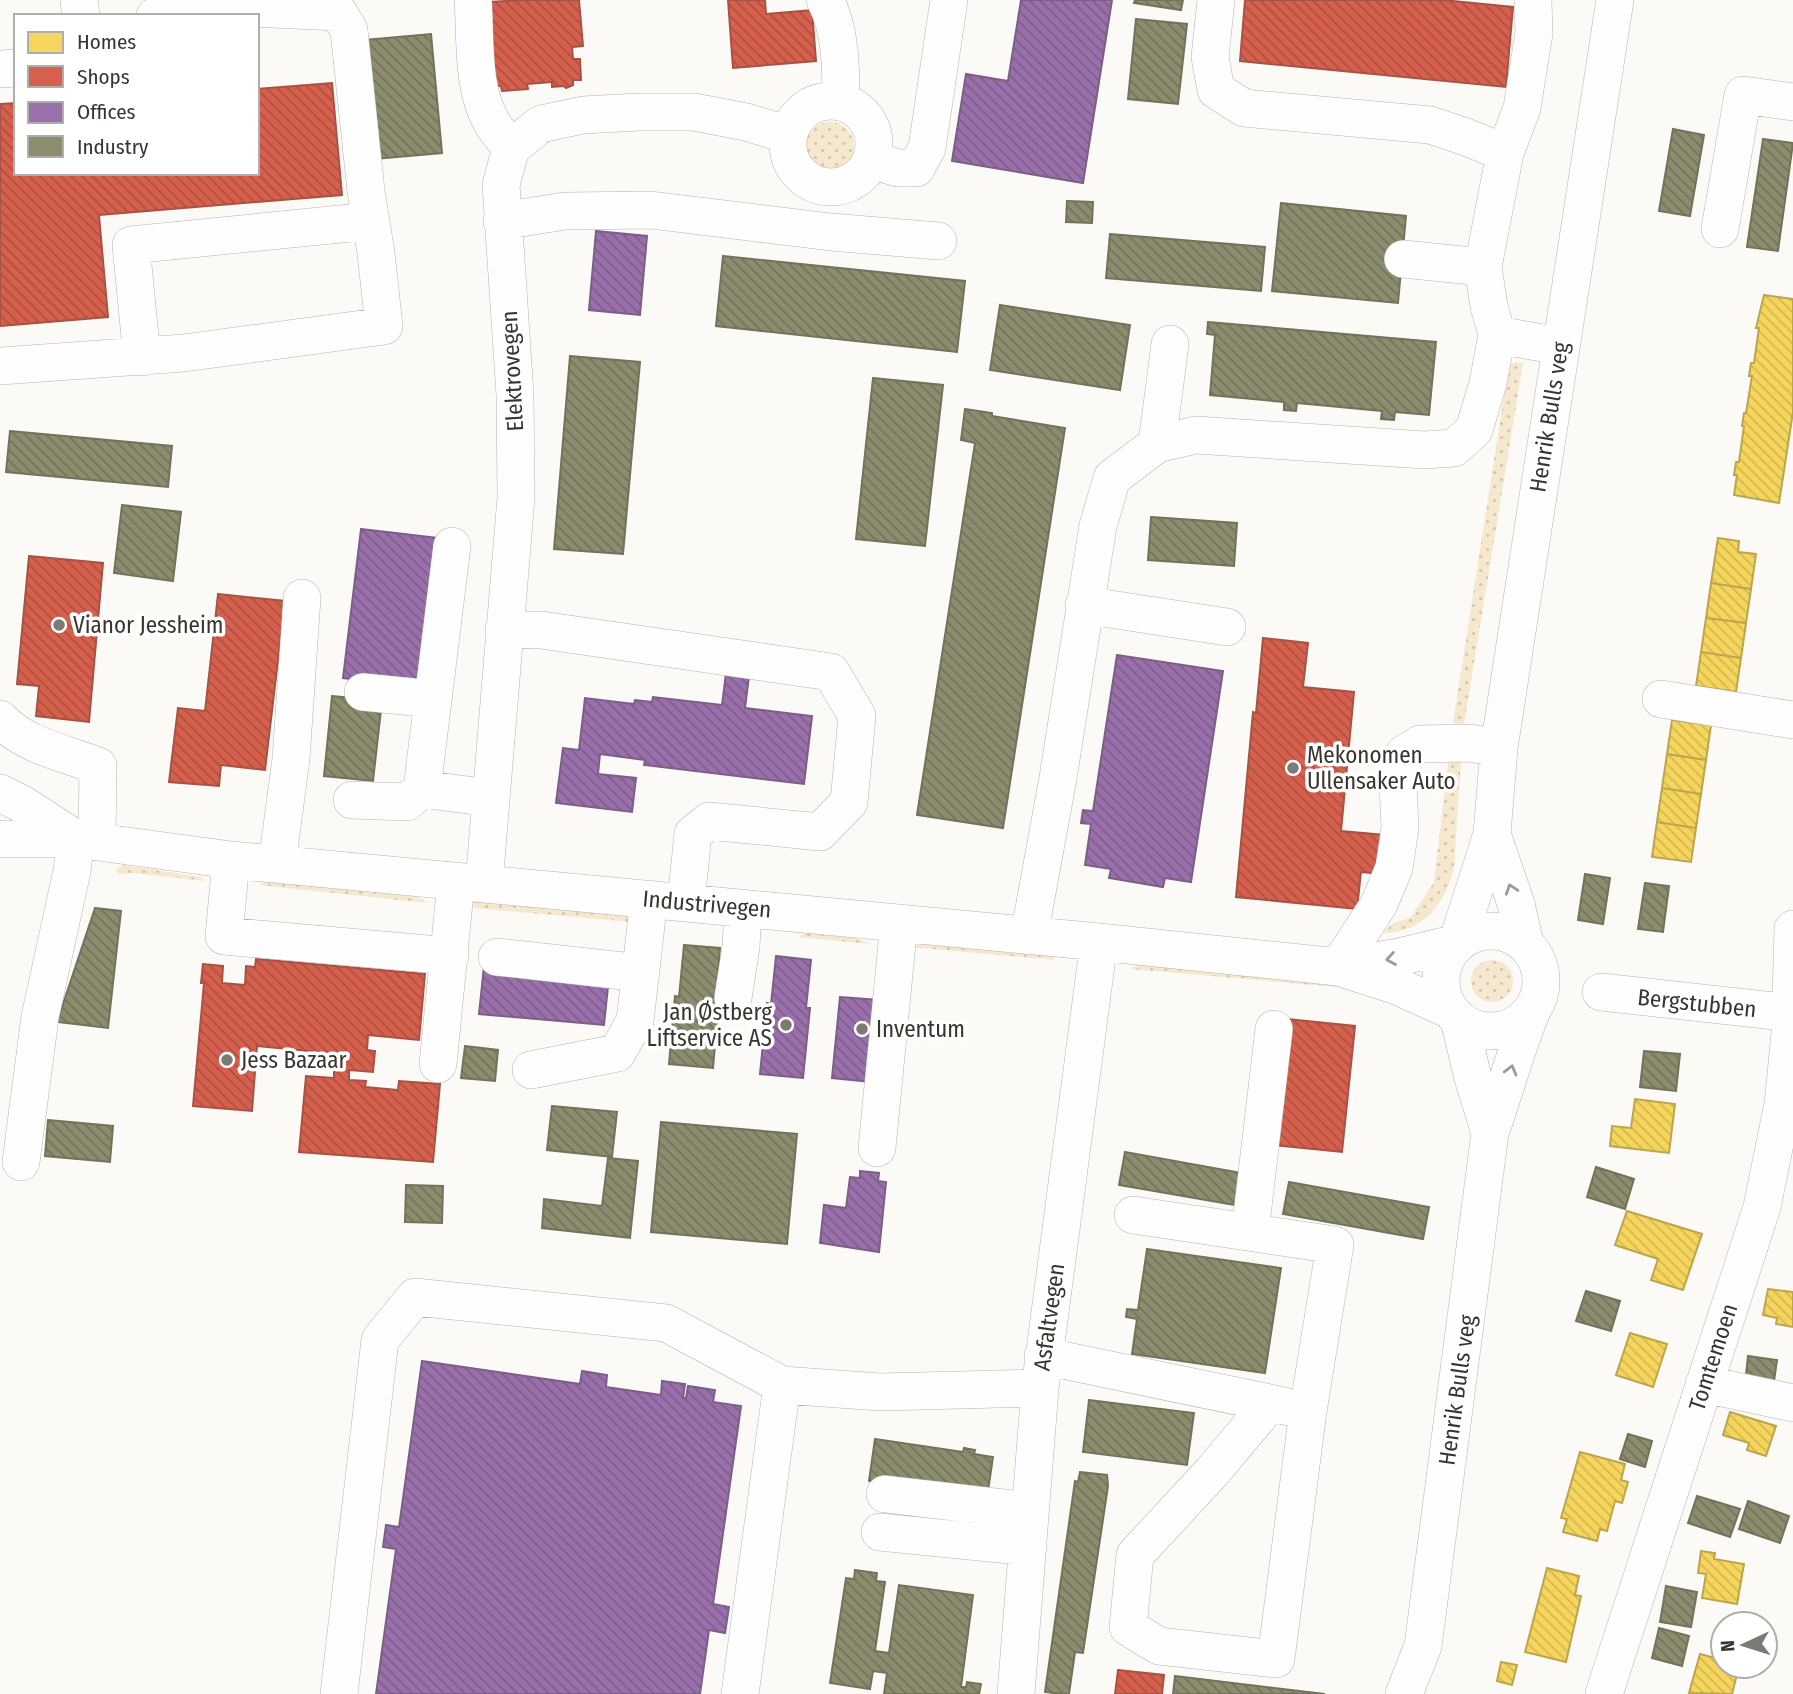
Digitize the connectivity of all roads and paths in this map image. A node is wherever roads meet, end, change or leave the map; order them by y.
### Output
1 (473, 0) edge
2 (825, 0) edge
3 (949, 0) edge
4 (1216, 0) edge
5 (1533, 0) edge
6 (1615, 0) edge
7 (179, 14) edge
8 (841, 102) junction
9 (1793, 102) edge
10 (789, 135) junction
11 (511, 148) junction
12 (1505, 153) junction
13 (872, 160) junction
14 (836, 186) junction
15 (371, 221) junction
16 (502, 221) junction
17 (1720, 229) dead end
18 (833, 232) junction
19 (938, 242) dead end
20 (1403, 259) dead end
21 (1483, 267) junction
22 (1496, 335) junction
23 (1170, 344) dead end
24 (1560, 346) junction
25 (142, 357) junction
26 (0, 366) edge
27 (1157, 444) junction
28 (452, 546) dead end
29 (302, 598) dead end
30 (1083, 605) junction
31 (1227, 627) dead end
32 (504, 629) junction
33 (363, 692) dead end
34 (433, 699) junction
35 (1661, 699) dead end
36 (0, 719) edge
37 (1793, 720) edge
38 (1499, 748) junction
39 (422, 789) junction
40 (0, 793) edge
41 (490, 798) junction
42 (352, 800) dead end
43 (1492, 834) junction
44 (0, 839) edge
45 (87, 841) junction
46 (231, 860) junction
47 (277, 864) junction
48 (470, 883) junction
49 (649, 899) junction
50 (686, 902) junction
51 (743, 908) junction
52 (899, 923) junction
53 (1793, 929) edge
54 (1029, 936) junction
55 (1099, 942) junction
56 (1457, 943) junction
57 (1525, 944) junction
58 (450, 956) junction
59 (497, 957) dead end
60 (1338, 967) junction
61 (641, 973) junction
62 (1601, 992) dead end
63 (733, 998) dead end
64 (1533, 1007) junction
65 (1792, 1012) edge
66 (1454, 1015) junction
67 (1274, 1029) dead end
68 (438, 1064) dead end
69 (531, 1070) dead end
70 (1490, 1133) junction
71 (877, 1148) dead end
72 (21, 1162) dead end
73 (1133, 1216) dead end
74 (1250, 1232) junction
75 (1042, 1372) junction
76 (1704, 1384) junction
77 (782, 1385) junction
78 (1270, 1403) junction
79 (1793, 1403) edge
80 (1308, 1411) junction
81 (885, 1494) dead end
82 (1029, 1529) junction
83 (880, 1532) dead end
84 (1423, 1646) junction
85 (339, 1694) edge
86 (740, 1694) edge
87 (1016, 1694) edge
88 (1404, 1694) edge
89 (1432, 1694) edge
90 (1604, 1694) edge

1 - 11 street
2 - 8 street
3 - 13 street
4 - 12 street
5 - 12 street
6 - 24 street, Henrik Bulls veg
7 - 15 street
8 - 10 street
8 - 13 street
9 - 17 street
10 - 11 street
10 - 14 street
11 - 16 street, Elektrovegen
12 - 21 street
13 - 14 street
14 - 18 street
15 - 25 street
15 - 25 street
16 - 18 street
16 - 32 street, Elektrovegen
18 - 19 street
20 - 21 street
21 - 22 street
22 - 24 street
22 - 27 street
23 - 27 street
24 - 38 street, Henrik Bulls veg
25 - 26 street
27 - 30 street
28 - 34 street
29 - 47 street
30 - 31 street
30 - 54 street
32 - 41 street, Elektrovegen
32 - 50 street
33 - 34 street
34 - 39 street
35 - 37 street
36 - 45 street
38 - 43 street, Henrik Bulls veg
38 - 60 street
39 - 41 street
39 - 42 street
40 - 45 street, Industrivegen
41 - 48 street, Elektrovegen
43 - 56 street, Henrik Bulls veg
57 -> 43 street, Henrik Bulls veg
44 - 45 street, Industrivegen
45 - 46 street, Industrivegen
45 - 72 street
46 - 47 street, Industrivegen
46 - 58 street
47 - 48 street, Industrivegen
48 - 49 street, Industrivegen
48 - 58 street, Elektrovegen
49 - 50 street, Industrivegen
49 - 61 street
50 - 51 street, Industrivegen
51 - 52 street, Industrivegen
51 - 63 street
52 - 54 street, Industrivegen
52 - 71 street
53 - 65 street, Tomtemoen
54 - 55 street, Industrivegen
55 - 60 street, Industrivegen
55 - 75 street, Asfaltvegen
56 - 57 street
56 -> 60 street, Industrivegen
56 - 66 street, Henrik Bulls veg
57 - 64 street, Henrik Bulls veg
58 - 68 street, Elektrovegen
59 - 61 street
60 - 66 street, Industrivegen
61 - 69 street
62 - 65 street, Bergstubben
64 - 66 street
70 -> 64 street, Henrik Bulls veg
65 - 76 street, Tomtemoen
66 - 70 street, Henrik Bulls veg
67 - 74 street
70 - 84 street, Henrik Bulls veg
73 - 74 street
74 - 80 street
75 - 77 street
75 - 78 street
75 - 82 street, Asfaltvegen
76 - 79 street
76 - 90 street, Tomtemoen
77 - 85 street
77 - 86 street
78 - 80 street
78 - 80 street
81 - 82 street
82 - 83 street
82 - 87 street, Asfaltvegen
84 - 88 street, Henrik Bulls veg
84 - 89 street, Henrik Bulls veg

